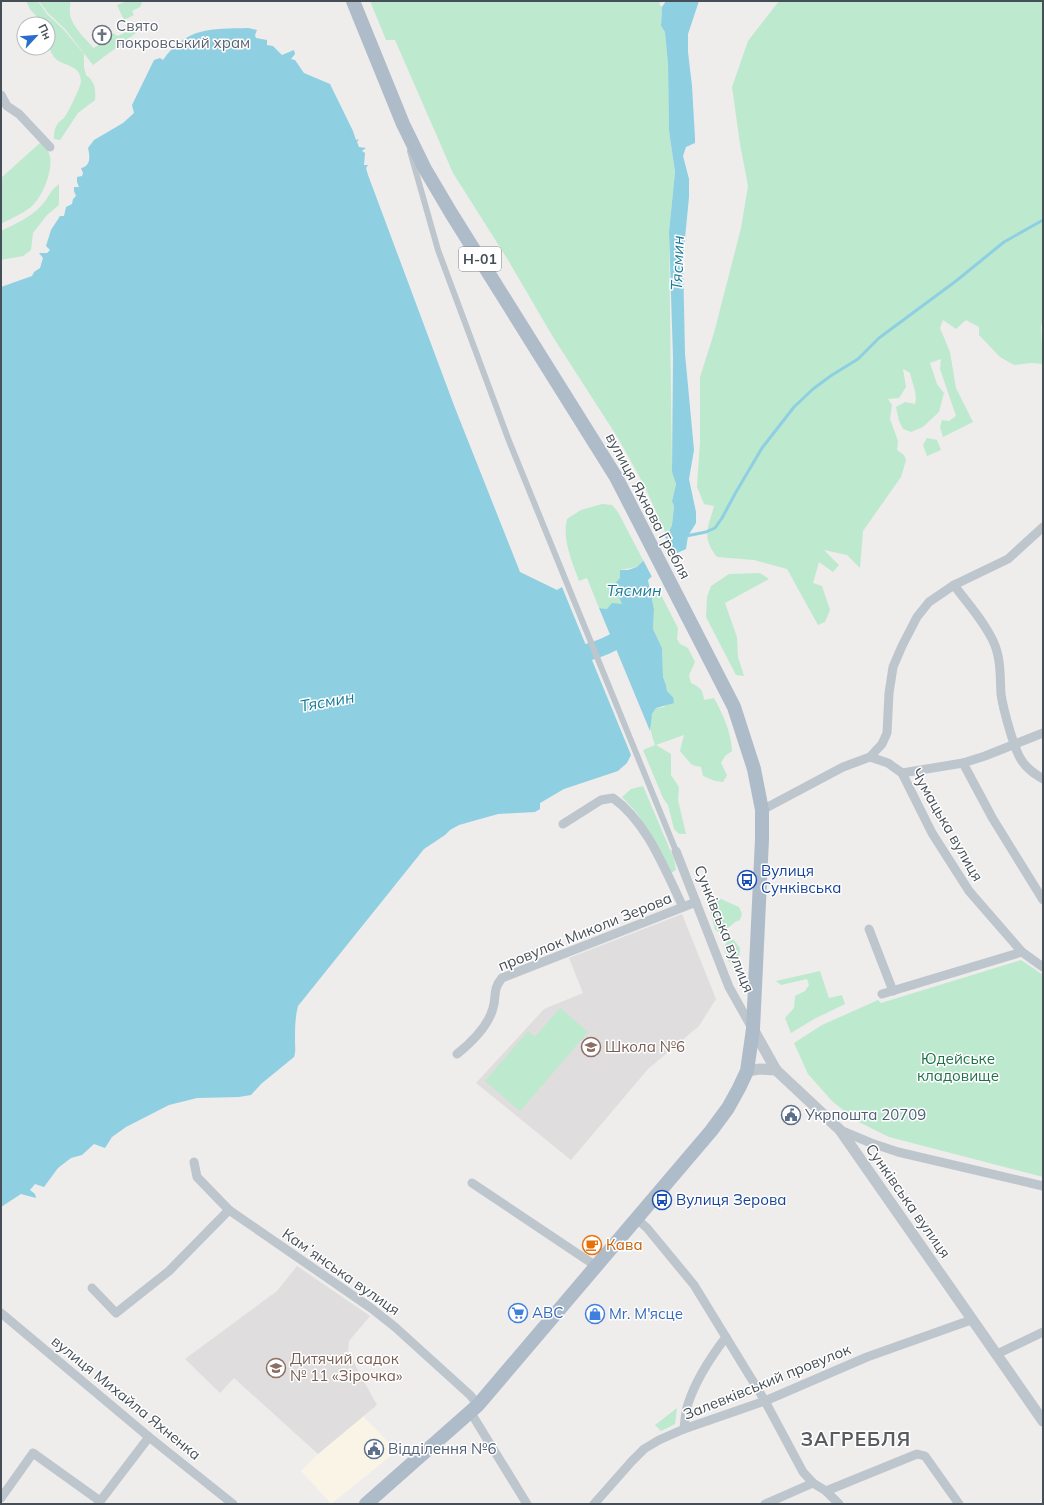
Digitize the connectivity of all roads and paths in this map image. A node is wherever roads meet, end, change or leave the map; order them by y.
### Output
1 (354, 1) edge
2 (1, 95) edge
3 (403, 124) junction
4 (50, 147) dead end
5 (1043, 527) edge
6 (954, 585) junction
7 (1043, 733) edge
8 (882, 744) junction
9 (1014, 745) junction
10 (870, 757) junction
11 (888, 763) junction
12 (964, 763) junction
13 (902, 773) junction
14 (1043, 779) edge
15 (762, 810) junction
16 (563, 824) dead end
17 (676, 851) joint
18 (1043, 900) edge
19 (696, 902) junction
20 (683, 906) junction
21 (869, 929) dead end
22 (1022, 952) junction
23 (1043, 967) edge
24 (893, 991) junction
25 (882, 994) dead end
26 (753, 1029) junction
27 (457, 1054) dead end
28 (776, 1070) junction
29 (747, 1071) junction
30 (840, 1130) junction
31 (194, 1162) dead end
32 (472, 1183) dead end
33 (1043, 1186) edge
34 (229, 1210) junction
35 (636, 1219) junction
36 (596, 1266) junction
37 (92, 1288) dead end
38 (1, 1313) edge
39 (972, 1320) junction
40 (1043, 1332) edge
41 (726, 1337) junction
42 (997, 1354) junction
43 (765, 1401) junction
44 (474, 1409) junction
45 (1043, 1421) edge
46 (684, 1429) junction
47 (149, 1437) junction
48 (813, 1483) junction
49 (826, 1491) junction
50 (1, 1498) edge
51 (99, 1502) edge
52 (233, 1504) edge
53 (366, 1504) edge
54 (527, 1504) edge
55 (594, 1504) edge
56 (765, 1504) edge
57 (839, 1504) edge
58 (959, 1504) edge

1 - 3 main road, вулиця Яхнова Гребля / Н-01
2 - 4 street
3 - 15 main road, вулиця Яхнова Гребля / Н-01
3 - 17 street
5 - 6 street
6 - 8 street
6 - 9 street
7 - 9 street
8 - 10 street
8 - 11 street
9 - 12 street
9 - 14 street
10 - 11 street, Чумацька вулиця
10 - 15 street
11 - 13 street, Чумацька вулиця
12 - 13 street
12 - 18 street
13 - 22 street, Чумацька вулиця
15 - 26 main road, вулиця Яхнова Гребля / Н-01
16 - 20 street, Сунківська вулиця
17 - 19 street, Сунківська вулиця
19 - 20 street, провулок Миколи Зерова
19 - 26 street, Сунківська вулиця
20 - 27 street, провулок Миколи Зерова
21 - 24 street
22 - 23 street, Чумацька вулиця
22 - 24 street
24 - 25 street
26 - 28 street, Сунківська вулиця
26 - 29 main road, вулиця Яхнова Гребля / Н-01
28 - 29 street
28 - 30 street, Сунківська вулиця
29 - 35 main road, Н-01
30 - 33 street
30 - 39 street, Сунківська вулиця
31 - 34 street, Камʼянська вулиця
32 - 36 street
34 - 37 street
34 - 44 street, Камʼянська вулиця
35 - 36 main road, Н-01
35 - 41 street
36 - 44 main road, Н-01
38 - 47 street, вулиця Михайла Яхненка
39 - 42 street, Сунківська вулиця
39 - 43 street, Залевківський провулок
40 - 42 street
41 - 43 street
41 - 46 street
42 - 45 street, Сунківська вулиця
43 - 46 street, Залевківський провулок
43 - 48 street
44 - 53 main road, Н-01
44 - 54 street, Камʼянська вулиця
46 - 55 street, Залевківський провулок
47 - 51 street
47 - 52 street, вулиця Михайла Яхненка
48 - 49 street
48 - 56 street
49 - 57 street
49 - 58 street
50 - 51 street

